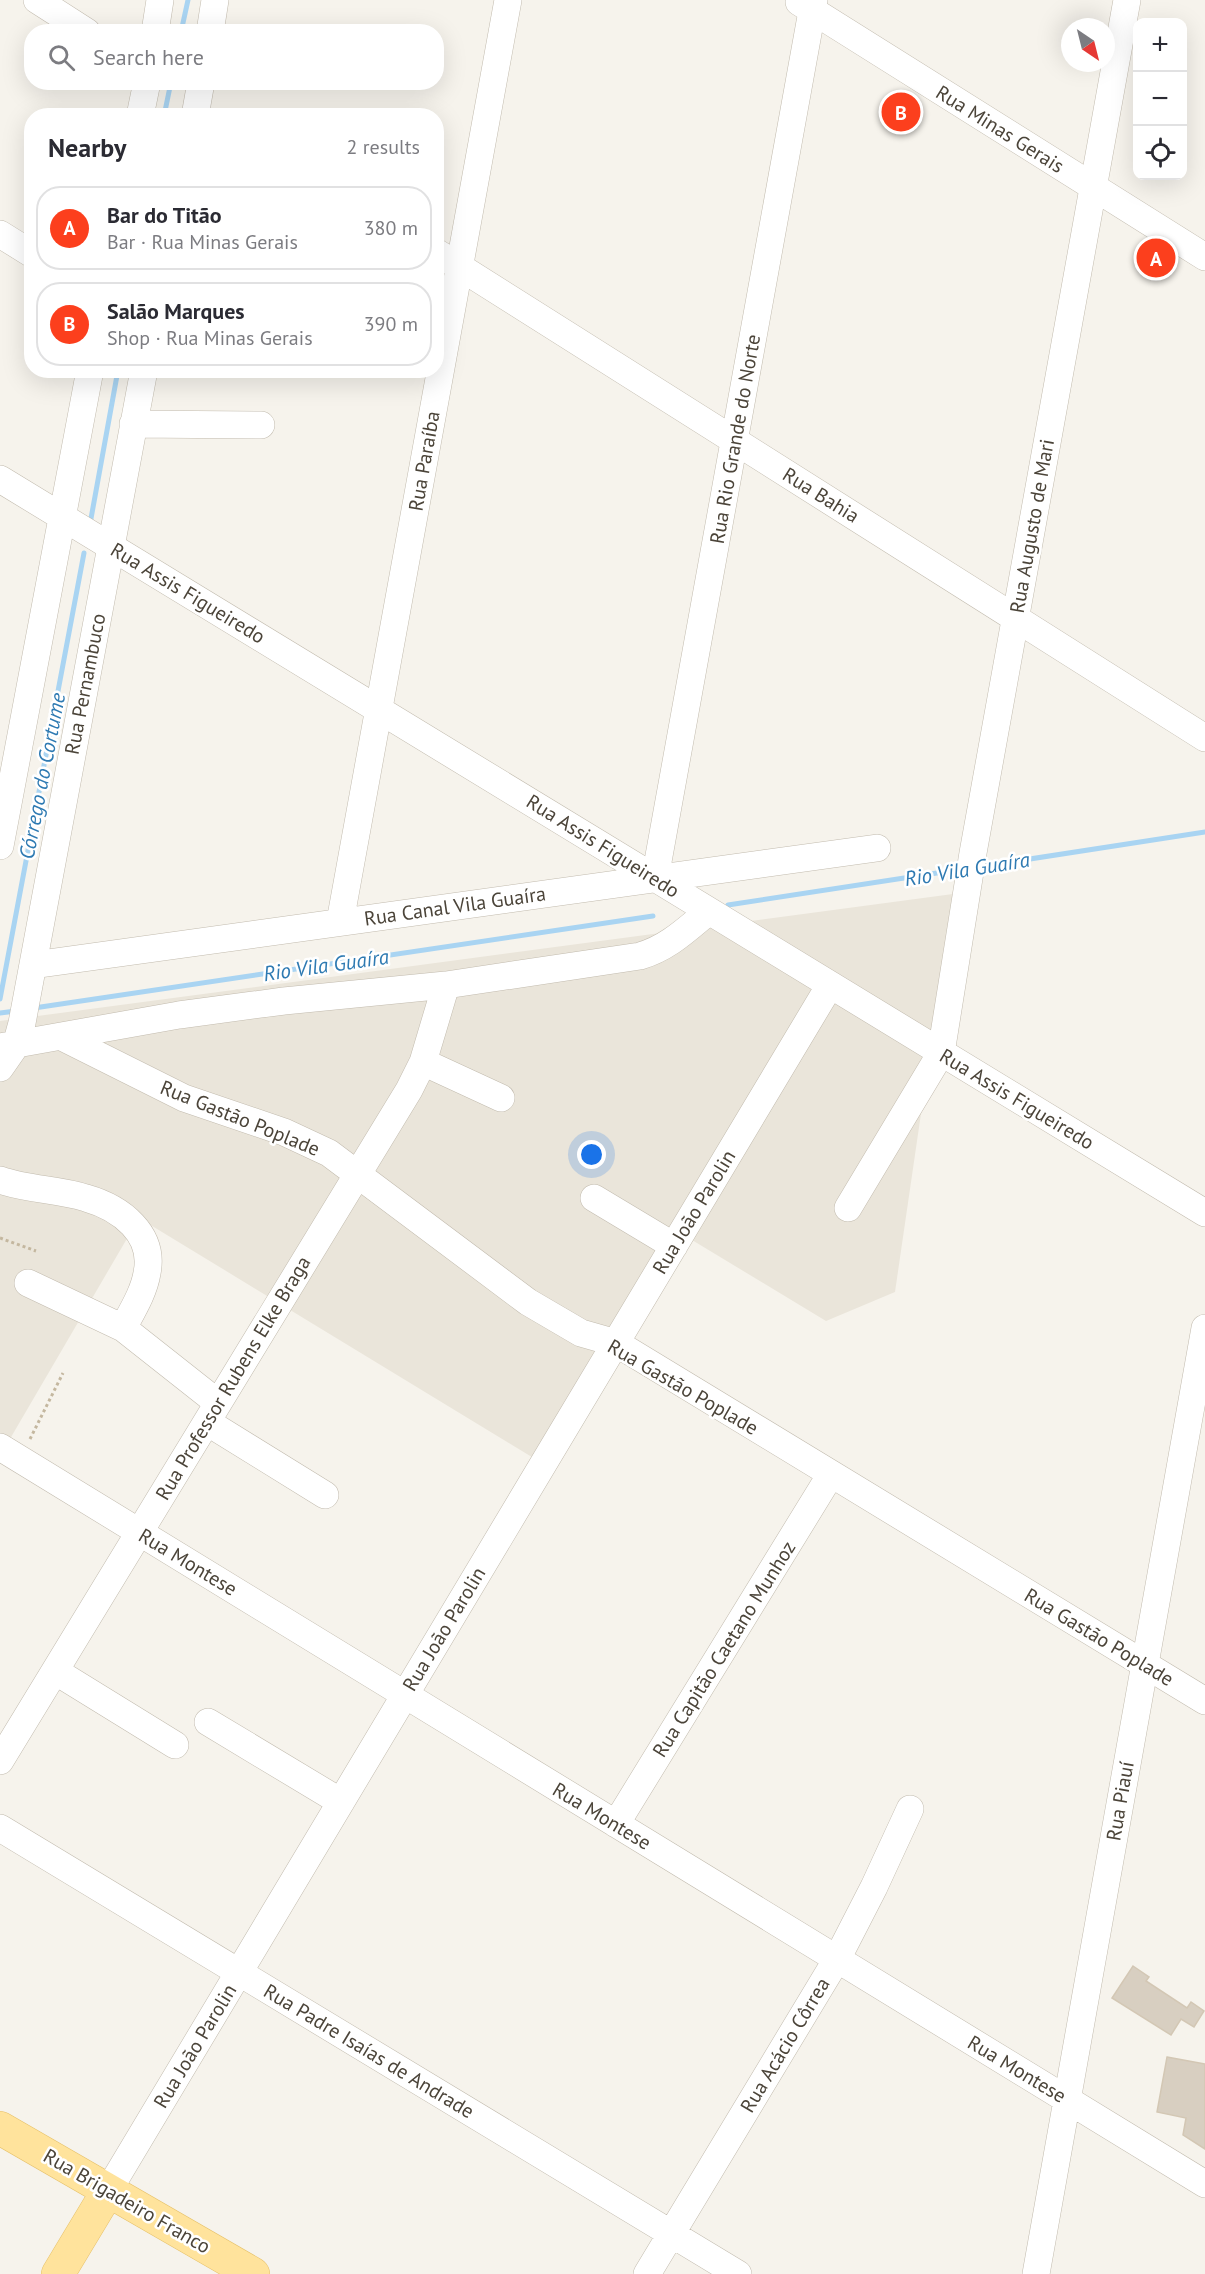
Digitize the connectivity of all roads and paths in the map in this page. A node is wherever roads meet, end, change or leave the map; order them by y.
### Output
1 (37, 0) edge
2 (160, 0) edge
3 (215, 0) edge
4 (507, 0) edge
5 (1127, 0) edge
6 (807, 4) edge
7 (74, 24) edge
8 (156, 24) edge
9 (211, 24) edge
10 (145, 90) edge
11 (142, 108) edge
12 (1093, 187) junction
13 (0, 234) edge
14 (24, 249) edge
15 (444, 257) edge
16 (1205, 257) edge
17 (459, 267) junction
18 (444, 350) edge
19 (88, 378) edge
20 (142, 378) edge
21 (439, 378) edge
22 (133, 424) junction
23 (261, 425) dead end
24 (735, 440) junction
25 (0, 479) edge
26 (62, 517) junction
27 (111, 547) junction
28 (1015, 618) junction
29 (379, 709) junction
30 (1205, 738) edge
31 (0, 846) edge
32 (877, 848) dead end
33 (655, 878) junction
34 (709, 911) junction
35 (340, 922) junction
36 (33, 965) junction
37 (446, 985) junction
38 (830, 985) junction
39 (16, 1028) edge
40 (62, 1037) junction
41 (941, 1053) junction
42 (423, 1062) junction
43 (0, 1068) edge
44 (501, 1098) dead end
45 (358, 1174) junction
46 (0, 1180) edge
47 (594, 1198) dead end
48 (848, 1208) dead end
49 (1205, 1213) edge
50 (0, 1238) edge
51 (674, 1246) junction
52 (36, 1251) dead end
53 (28, 1283) dead end
54 (123, 1328) junction
55 (1205, 1328) edge
56 (616, 1343) junction
57 (63, 1373) dead end
58 (212, 1413) junction
59 (9, 1453) edge
60 (831, 1474) junction
61 (325, 1496) dead end
62 (139, 1532) junction
63 (1145, 1665) junction
64 (55, 1671) junction
65 (405, 1695) junction
66 (1205, 1701) edge
67 (208, 1722) dead end
68 (174, 1745) dead end
69 (0, 1761) edge
70 (341, 1802) junction
71 (910, 1809) dead end
72 (616, 1824) junction
73 (0, 1828) edge
74 (837, 1959) junction
75 (239, 1972) junction
76 (1067, 2100) junction
77 (0, 2128) edge
78 (1205, 2184) edge
79 (108, 2191) junction
80 (671, 2234) junction
81 (58, 2274) edge
82 (253, 2274) edge
83 (647, 2274) edge
84 (738, 2274) edge
85 (1036, 2274) edge

1 - 7 street
2 - 8 street
3 - 9 street
4 - 17 street, Rua Paraíba
5 - 12 street, Rua Augusto de Mari
6 - 12 street, Rua Minas Gerais
6 - 24 street, Rua Rio Grande do Norte
10 - 11 street
12 - 16 street, Rua Minas Gerais
12 - 28 street, Rua Augusto de Mari
13 - 14 street
15 - 17 street, Rua Bahia
17 - 18 street, Rua Paraíba
17 - 24 street, Rua Bahia
19 - 26 street
20 - 22 street, Rua Pernambuco
21 - 29 street, Rua Paraíba
22 - 23 street
22 - 27 street, Rua Pernambuco
24 - 28 street, Rua Bahia
24 - 33 street, Rua Rio Grande do Norte
25 - 26 street, Rua Assis Figueiredo
26 - 27 street, Rua Assis Figueiredo
26 - 31 street
27 - 29 street, Rua Assis Figueiredo
27 - 36 street, Rua Pernambuco
28 - 30 street, Rua Bahia
28 - 41 street, Rua Augusto de Mari
29 - 33 street, Rua Assis Figueiredo
29 - 35 street, Rua Paraíba
32 - 33 street, Rua Canal Vila Guaíra
33 - 34 street, Rua Assis Figueiredo
33 - 35 street, Rua Canal Vila Guaíra
34 - 37 street
34 - 38 street, Rua Assis Figueiredo
35 - 36 street, Rua Canal Vila Guaíra
36 - 39 street, Rua Pernambuco
37 - 40 street
37 - 42 street, Rua Professor Rubens Elke Braga
38 - 41 street, Rua Assis Figueiredo
38 - 51 street, Rua João Parolin
39 - 40 street
39 - 43 street
40 - 45 street, Rua Gastão Poplade
41 - 48 street
41 - 49 street, Rua Assis Figueiredo
42 - 44 street
42 - 45 street, Rua Professor Rubens Elke Braga
45 - 56 street, Rua Gastão Poplade
45 - 58 street, Rua Professor Rubens Elke Braga
46 - 54 street
47 - 51 street
50 - 52 path
51 - 56 street, Rua João Parolin
53 - 54 street
54 - 58 street
55 - 63 street, Rua Piauí
56 - 60 street, Rua Gastão Poplade
56 - 65 street, Rua João Parolin
57 - 59 path
58 - 61 street
58 - 62 street, Rua Professor Rubens Elke Braga
59 - 62 street, Rua Montese
60 - 63 street, Rua Gastão Poplade
60 - 72 street, Rua Capitão Caetano Munhoz
62 - 64 street, Rua Professor Rubens Elke Braga
62 - 65 street, Rua Montese
63 - 66 street, Rua Gastão Poplade
63 - 76 street, Rua Piauí
64 - 68 street
64 - 69 street, Rua Professor Rubens Elke Braga
65 - 70 street, Rua João Parolin
65 - 72 street, Rua Montese
67 - 70 street
70 - 75 street, Rua João Parolin
71 - 74 street, Rua Acácio Côrrea
72 - 74 street, Rua Montese
73 - 75 street, Rua Padre Isaías de Andrade
74 - 76 street, Rua Montese
74 - 80 street, Rua Acácio Côrrea
75 - 79 street, Rua João Parolin
75 - 80 street, Rua Padre Isaías de Andrade
76 - 78 street, Rua Montese
76 - 85 street, Rua Piauí
77 - 79 main road, Rua Brigadeiro Franco
79 - 81 main road, Rua João Parolin
79 - 82 main road, Rua Brigadeiro Franco
80 - 83 street, Rua Acácio Côrrea
80 - 84 street, Rua Padre Isaías de Andrade

